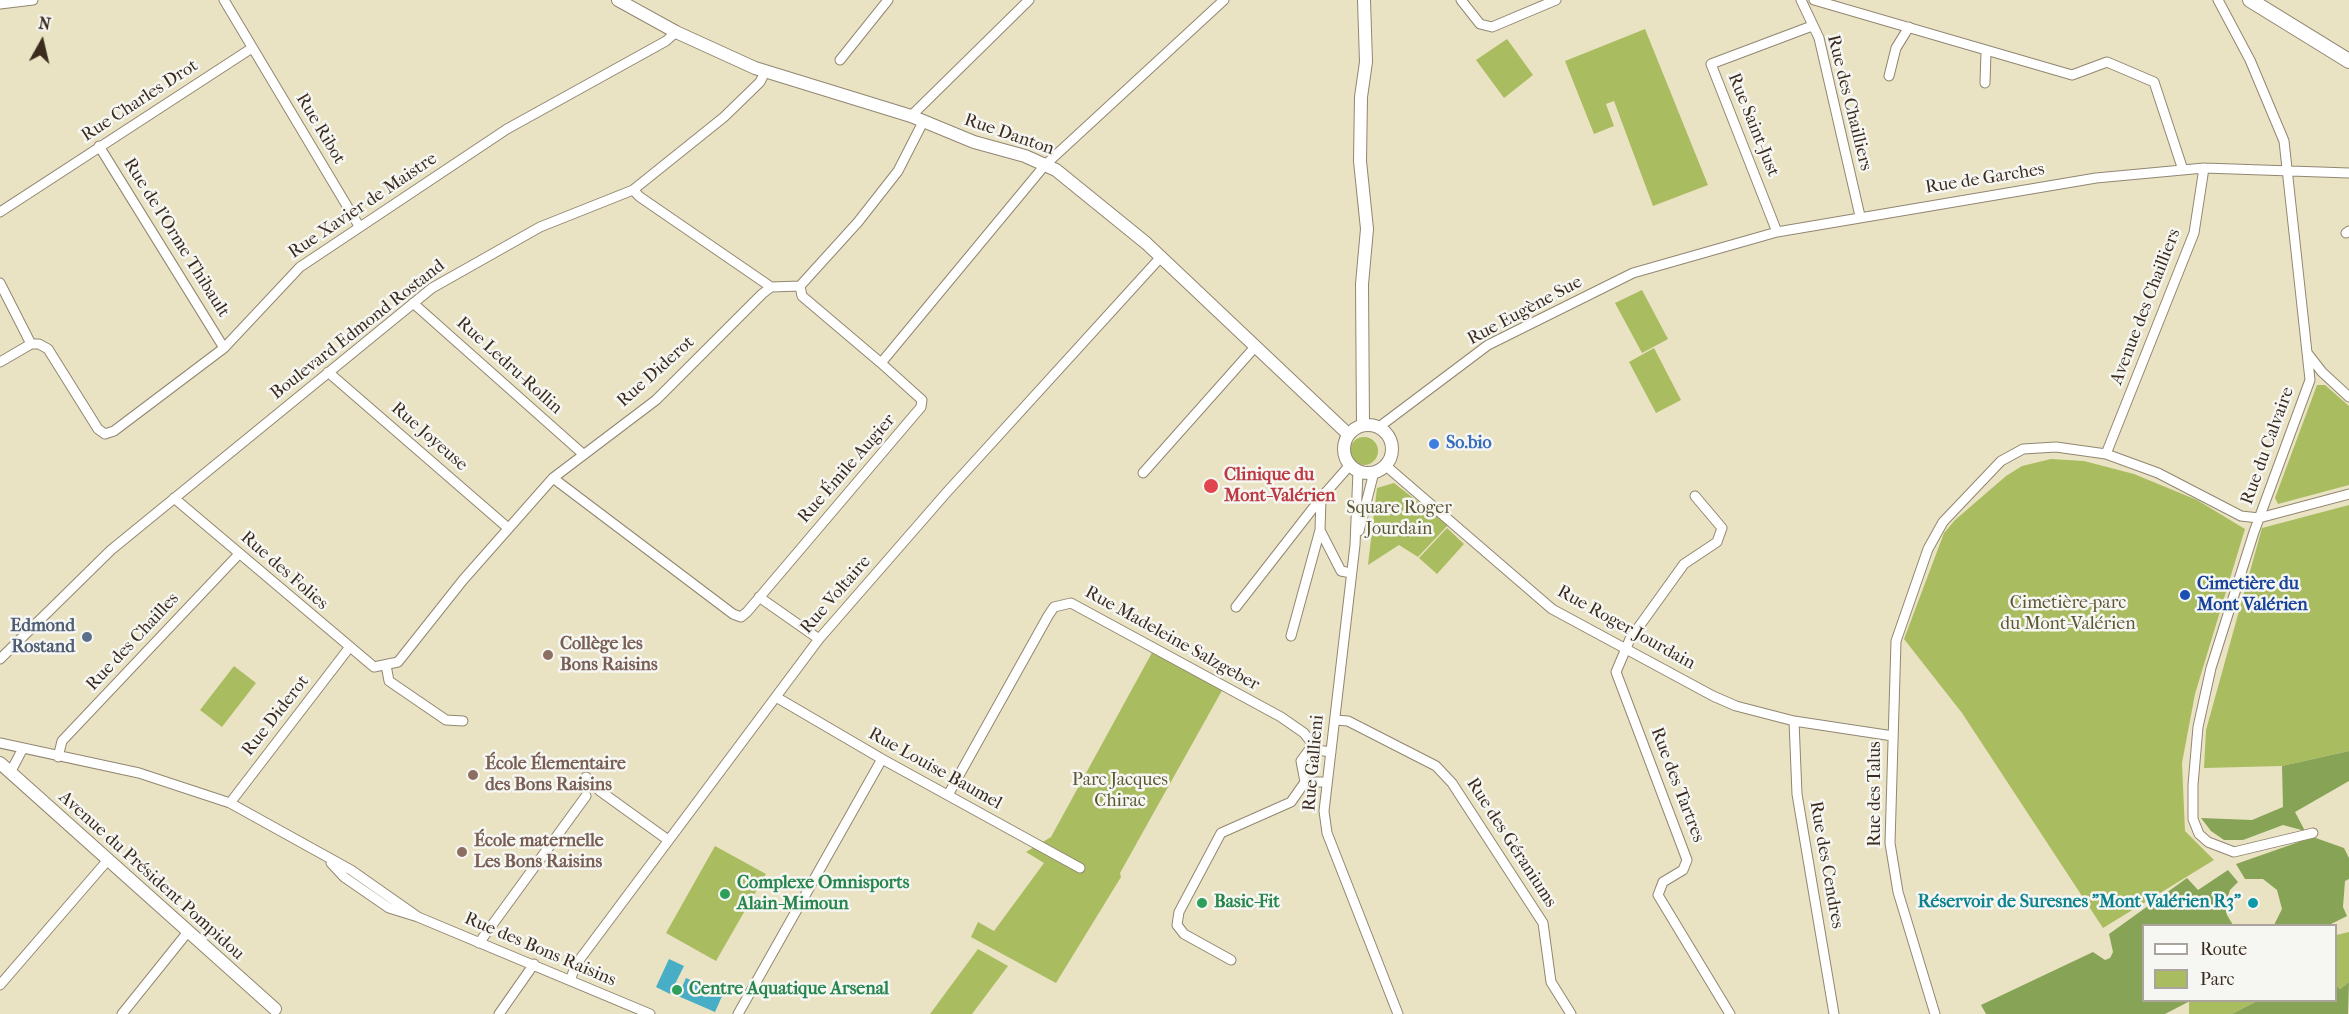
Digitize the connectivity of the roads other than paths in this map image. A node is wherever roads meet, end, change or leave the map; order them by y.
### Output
1 (33, 0) edge
2 (224, 0) edge
3 (618, 0) edge
4 (888, 0) edge
5 (1029, 0) edge
6 (1224, 0) edge
7 (1364, 0) edge
8 (1461, 0) edge
9 (1557, 0) edge
10 (1802, 0) edge
11 (1814, 0) edge
12 (2218, 0) edge
13 (2250, 0) edge
14 (2263, 0) edge
15 (0, 4) edge
16 (2277, 14) junction
17 (1812, 26) junction
18 (1909, 27) junction
19 (676, 32) junction
20 (252, 48) junction
21 (1986, 52) junction
22 (840, 60) dead end
23 (2349, 61) edge
24 (765, 72) junction
25 (1889, 76) dead end
26 (1985, 83) dead end
27 (917, 119) junction
28 (99, 146) junction
29 (1045, 165) junction
30 (2204, 168) junction
31 (2183, 170) junction
32 (2288, 170) junction
33 (2349, 173) edge
34 (633, 190) junction
35 (0, 212) edge
36 (1860, 216) junction
37 (359, 226) junction
38 (1778, 232) junction
39 (1160, 258) junction
40 (1633, 273) joint
41 (0, 283) edge
42 (800, 286) junction
43 (771, 287) junction
44 (413, 303) junction
45 (31, 344) junction
46 (1255, 347) junction
47 (224, 348) junction
48 (2306, 352) junction
49 (0, 362) edge
50 (881, 363) junction
51 (328, 372) junction
52 (2322, 372) junction
53 (2310, 380) junction
54 (2349, 398) edge
55 (1363, 425) junction
56 (1379, 427) junction
57 (1348, 434) junction
58 (583, 454) junction
59 (2106, 454) junction
60 (1354, 468) junction
61 (1379, 469) junction
62 (1143, 473) dead end
63 (553, 478) junction
64 (2349, 494) edge
65 (1695, 495) dead end
66 (174, 498) junction
67 (1321, 498) junction
68 (2259, 518) junction
69 (508, 528) junction
70 (1320, 530) junction
71 (1355, 545) junction
72 (239, 554) junction
73 (1351, 573) junction
74 (759, 597) junction
75 (1236, 606) dead end
76 (1291, 636) dead end
77 (819, 639) junction
78 (349, 648) junction
79 (1627, 649) junction
80 (0, 659) edge
81 (386, 665) junction
82 (374, 667) joint
83 (776, 697) junction
84 (1336, 720) junction
85 (463, 721) dead end
86 (1794, 721) junction
87 (1893, 736) junction
88 (0, 743) edge
89 (1312, 746) junction
90 (22, 750) junction
91 (1331, 752) junction
92 (58, 757) junction
93 (882, 759) junction
94 (0, 762) edge
95 (10, 772) junction
96 (586, 777) dead end
97 (1305, 782) junction
98 (1326, 782) junction
99 (948, 795) junction
100 (586, 796) dead end
101 (230, 803) junction
102 (2313, 833) dead end
103 (668, 840) junction
104 (107, 861) junction
105 (1080, 868) dead end
106 (187, 933) junction
107 (479, 943) junction
108 (1231, 960) dead end
109 (534, 964) junction
110 (570, 980) junction
111 (0, 985) edge
112 (634, 1011) edge
113 (277, 1012) edge
114 (122, 1014) edge
115 (499, 1014) edge
116 (650, 1014) edge
117 (738, 1014) edge
118 (1398, 1014) edge
119 (1571, 1014) edge
120 (1730, 1014) edge
121 (1834, 1014) edge
122 (1935, 1014) edge

1 - 15 street
2 - 20 street
3 - 19 street, Rue Danton
4 - 22 street
5 - 27 street
6 - 29 street
7 - 55 street
8 - 9 street
10 - 17 street, Rue des Chailliers
11 - 18 street
12 - 32 street, Rue du Calvaire
13 - 16 main road
14 - 16 main road
16 - 23 main road
17 - 36 street, Rue des Chailliers
17 - 38 street, Rue Saint-Just
18 - 21 street
18 - 25 street
19 - 24 street, Rue Danton
19 - 37 street, Rue Xavier de Maistre
20 - 28 street, Rue Charles Drot
20 - 37 street, Rue Ribot
21 - 26 street
21 - 31 street
24 - 27 street, Rue Danton
24 - 34 street, Boulevard Edmond Rostand
27 - 29 street, Rue Danton
27 - 42 street
28 - 35 street, Rue Charles Drot
28 - 47 street, Rue de l'Orme Thibault
29 - 39 street, Rue Danton
29 - 50 street
30 - 31 street, Rue de Garches
30 - 32 street, Rue de Garches
30 - 59 street, Avenue des Chailliers
31 - 36 street, Rue de Garches
32 - 33 street, Rue de Garches
32 - 48 street, Rue du Calvaire
34 - 43 street
34 - 44 street, Boulevard Edmond Rostand
36 - 38 street, Rue de Garches
37 - 47 street, Rue Xavier de Maistre
38 - 40 street, Rue de Garches
39 - 46 street, Rue Danton
39 - 77 street, Rue Voltaire
40 - 56 street, Rue Eugène Sue
41 - 45 street
42 - 43 street
42 - 50 street
43 - 58 street, Rue Diderot
44 - 51 street, Boulevard Edmond Rostand
44 - 58 street, Rue Ledru-Rollin
45 - 47 street, Rue Xavier de Maistre
45 - 49 street
46 - 57 street, Rue Danton
46 - 62 street
48 - 52 street
48 - 53 street, Rue du Calvaire
50 - 74 street, Rue Émile Augier
51 - 66 street, Boulevard Edmond Rostand
51 - 69 street, Rue Joyeuse
52 - 53 street
52 - 54 street
53 - 68 street, Rue du Calvaire
55 - 56 street
55 - 57 street
56 - 61 street
57 - 60 street
58 - 63 street, Rue Diderot
59 - 68 street, Rue des Talus
59 - 87 street, Rue des Talus
60 - 61 street
60 - 67 street
60 - 71 street, Rue Gallieni
61 - 71 street, Rue Gallieni
61 - 79 street, Rue Roger Jourdain
63 - 69 street, Rue Diderot
63 - 74 street, Rue Émile Augier
64 - 68 street
65 - 79 street
66 - 72 street, Rue des Folies
66 - 80 street, Boulevard Edmond Rostand
67 - 70 street
67 - 75 street
68 - 102 street, Rue du Calvaire
69 - 81 street, Rue Diderot
70 - 73 street
70 - 76 street
71 - 73 street, Rue Gallieni
72 - 78 street, Rue des Folies
72 - 92 street, Rue des Chailles
73 - 84 street, Rue Gallieni
74 - 77 street
77 - 83 street, Rue Voltaire
78 - 82 street, Rue des Folies
78 - 101 street, Rue Diderot
79 - 86 street, Rue Roger Jourdain
79 - 120 street, Rue des Tartres
81 - 82 street, Rue Diderot
81 - 85 street
83 - 93 street, Rue Louise Baumel
83 - 103 street, Rue Voltaire
84 - 91 street, Rue Gallieni
84 - 119 street, Rue des Géraniums
86 - 87 street, Rue Roger Jourdain
86 - 121 street, Rue des Cendres
87 - 122 street, Rue des Talus
88 - 90 street, Rue des Bons Raisins
89 - 91 street, Rue Madeleine Salzgeber
89 - 97 street
89 - 99 street, Rue Madeleine Salzgeber
90 - 92 street, Rue des Bons Raisins
90 - 95 street
91 - 98 street, Rue Gallieni
92 - 101 street, Rue des Bons Raisins
93 - 99 street, Rue Louise Baumel
93 - 117 street
94 - 95 street, Avenue du Président Pompidou
95 - 104 street, Avenue du Président Pompidou
96 - 103 street
97 - 98 street
97 - 108 street
98 - 118 street, Rue Gallieni
99 - 105 street, Rue Louise Baumel
100 - 107 street
101 - 107 street, Rue des Bons Raisins
103 - 110 street, Rue Voltaire
104 - 106 street, Avenue du Président Pompidou
104 - 111 street
106 - 113 street, Avenue du Président Pompidou
106 - 114 street
107 - 109 street, Rue des Bons Raisins
109 - 110 street, Rue des Bons Raisins
109 - 115 street
110 - 112 street, Rue des Bons Raisins
112 - 116 street, Rue des Bons Raisins

